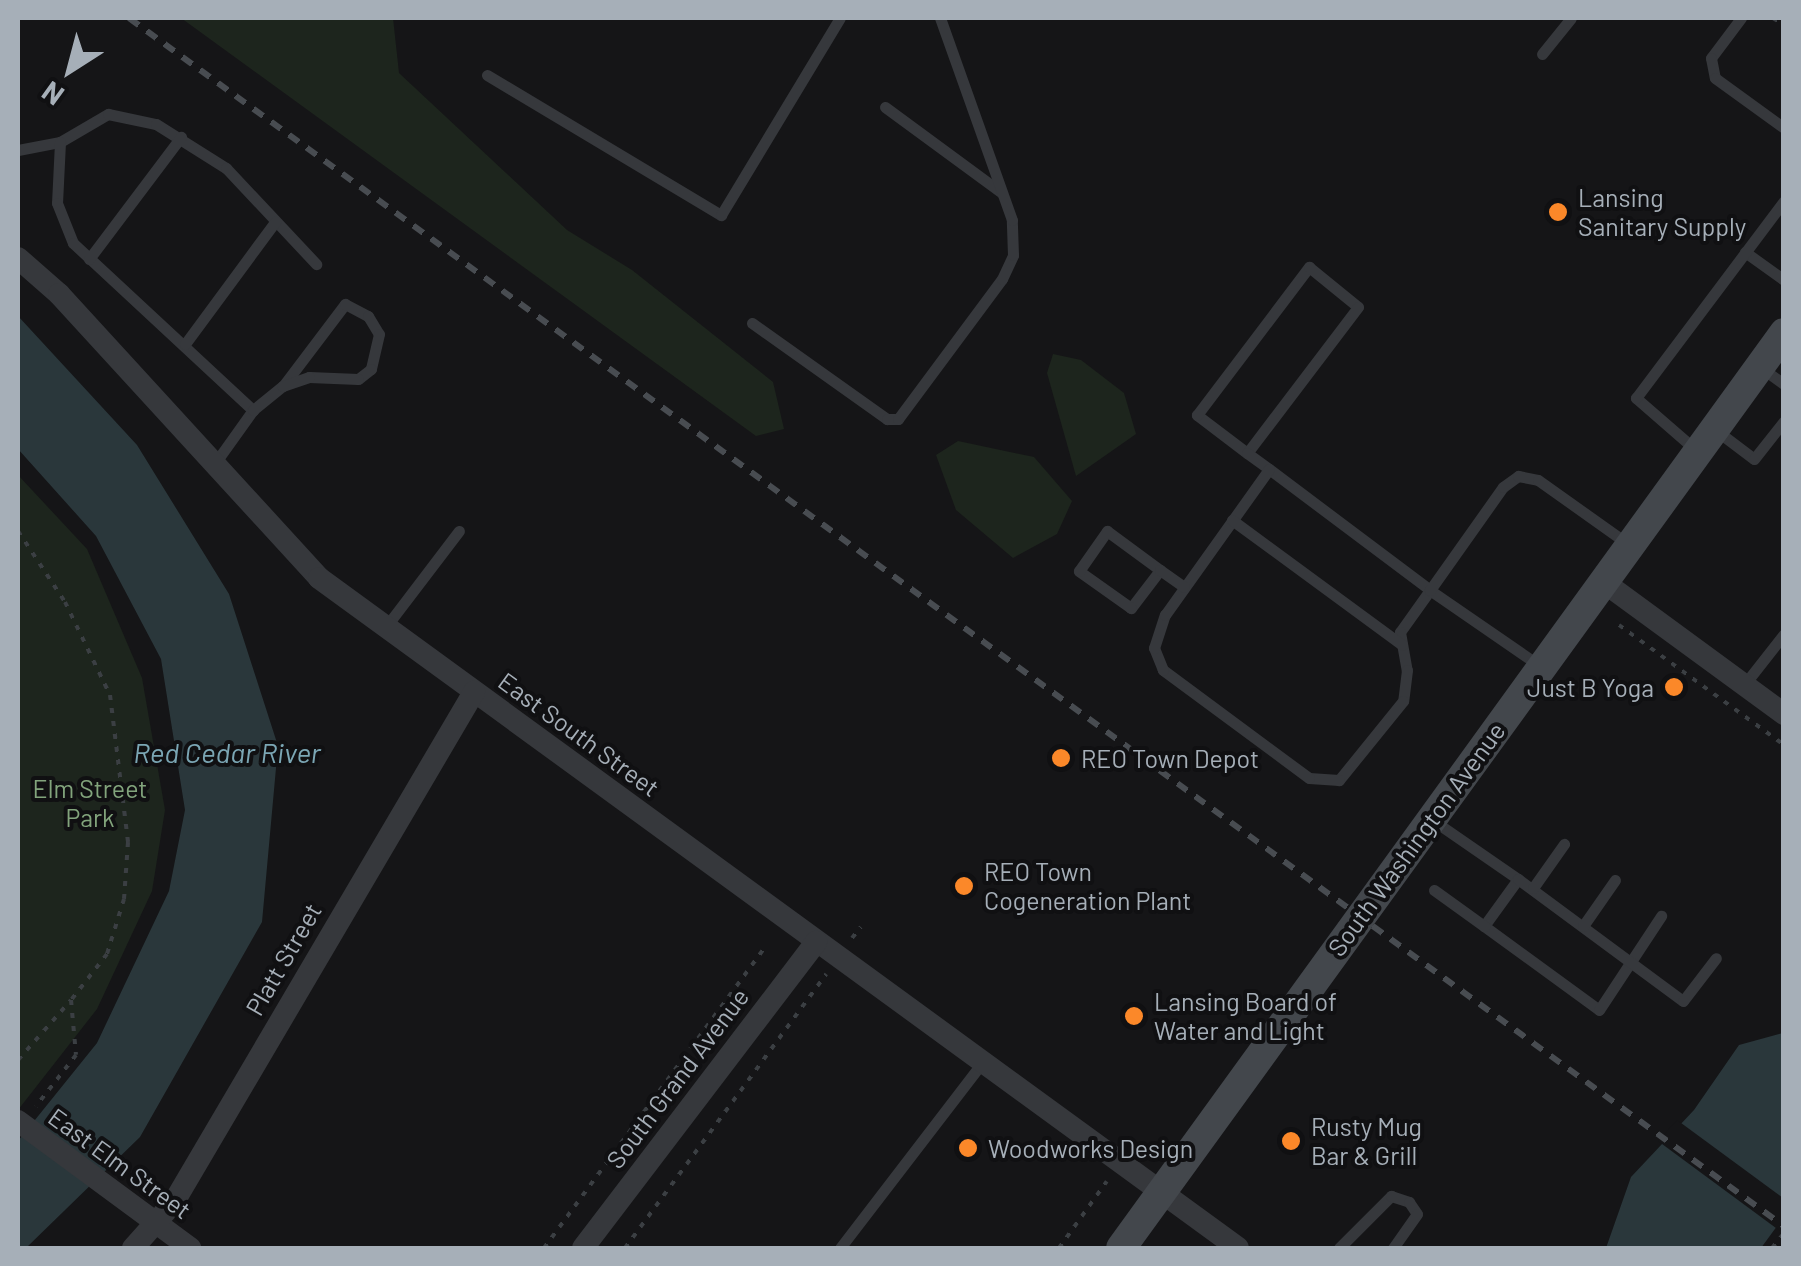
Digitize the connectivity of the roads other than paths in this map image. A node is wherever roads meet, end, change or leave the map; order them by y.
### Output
1 (840, 18) edge
2 (940, 18) edge
3 (1571, 18) edge
4 (1740, 18) edge
5 (1542, 54) dead end
6 (487, 75) dead end
7 (885, 107) dead end
8 (1784, 128) edge
9 (182, 138) junction
10 (60, 142) junction
11 (18, 150) edge
12 (1002, 193) junction
13 (1784, 201) edge
14 (275, 222) junction
15 (1746, 252) junction
16 (18, 258) edge
17 (89, 260) junction
18 (316, 264) dead end
19 (1784, 280) edge
20 (752, 323) dead end
21 (1784, 334) edge
22 (185, 344) junction
23 (1771, 375) edge
24 (284, 386) junction
25 (254, 410) junction
26 (1784, 421) edge
27 (1706, 440) junction
28 (1247, 454) junction
29 (213, 466) junction
30 (1269, 470) junction
31 (1232, 520) junction
32 (459, 531) dead end
33 (1628, 544) junction
34 (1160, 570) junction
35 (1601, 580) junction
36 (1184, 587) junction
37 (1430, 590) junction
38 (384, 628) junction
39 (1784, 634) edge
40 (1402, 645) junction
41 (1540, 666) junction
42 (1744, 685) junction
43 (474, 692) junction
44 (1784, 714) edge
45 (1431, 818) junction
46 (1564, 844) dead end
47 (1518, 879) junction
48 (1615, 880) dead end
49 (1533, 888) junction
50 (1434, 890) dead end
51 (1662, 916) dead end
52 (1484, 926) junction
53 (1583, 926) junction
54 (816, 942) junction
55 (1716, 958) dead end
56 (1631, 962) junction
57 (982, 1063) junction
58 (23, 1118) edge
59 (1162, 1192) junction
60 (159, 1226) junction
61 (133, 1248) edge
62 (190, 1248) edge
63 (583, 1248) edge
64 (840, 1248) edge
65 (1121, 1248) edge
66 (1238, 1248) edge
67 (1339, 1248) edge
68 (1392, 1248) edge

1 - 6 lane
2 - 12 lane
3 - 5 lane
4 - 8 lane
7 - 12 lane
9 - 10 lane
9 - 14 lane
9 - 17 lane
10 - 11 lane
10 - 17 lane
12 - 20 lane
13 - 15 lane
14 - 18 lane
14 - 22 lane
15 - 19 lane
15 - 27 lane
16 - 29 street, East South Street
17 - 22 lane
21 - 23 street, South Washington Avenue
22 - 25 lane
23 - 27 street, South Washington Avenue
24 - 24 lane
24 - 25 lane
25 - 29 lane
26 - 27 lane
27 - 33 street, South Washington Avenue
28 - 28 lane
28 - 30 lane
29 - 38 street, East South Street
30 - 31 lane
30 - 37 lane
31 - 36 lane
31 - 40 lane
32 - 38 lane
33 - 35 street, South Washington Avenue
33 - 37 lane
34 - 34 lane
34 - 36 lane
35 - 41 street, South Washington Avenue
35 - 42 street
36 - 40 lane
37 - 40 lane
37 - 41 lane
38 - 43 street, East South Street
39 - 42 lane
41 - 45 street, South Washington Avenue
42 - 44 street
43 - 54 street, East South Street
43 - 60 street, Platt Street
45 - 47 lane
45 - 59 street, South Washington Avenue
46 - 49 lane
47 - 49 lane
47 - 52 lane
48 - 53 lane
49 - 53 lane
50 - 52 lane
51 - 56 lane
52 - 56 lane
53 - 56 lane
54 - 57 street, East South Street
54 - 63 street, South Grand Avenue
55 - 56 lane
57 - 59 street, East South Street
57 - 64 lane
58 - 60 street, East Elm Street
59 - 65 street, South Washington Avenue
59 - 66 street, East South Street
60 - 61 street, Platt Street
60 - 62 street, East Elm Street
67 - 68 lane

